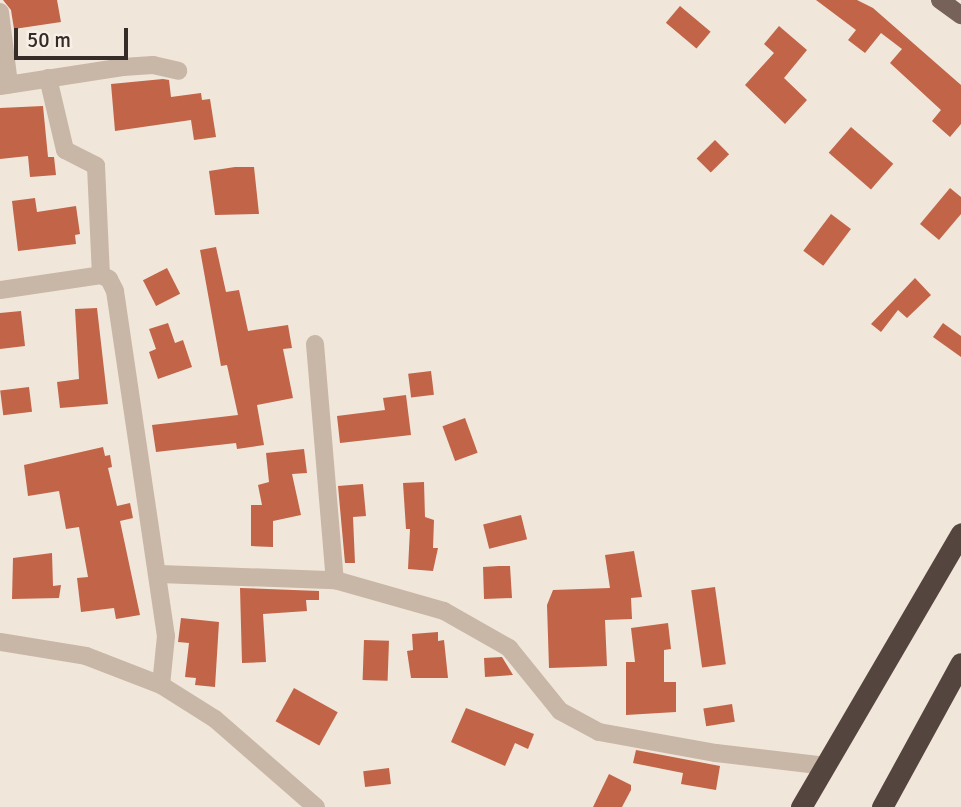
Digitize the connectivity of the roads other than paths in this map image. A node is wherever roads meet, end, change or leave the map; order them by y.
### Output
1 (940, 0) edge
2 (0, 12) edge
3 (961, 15) edge
4 (178, 71) dead end
5 (48, 78) junction
6 (4, 85) edge
7 (101, 275) junction
8 (0, 290) edge
9 (315, 344) dead end
10 (961, 533) edge
11 (159, 573) junction
12 (335, 580) junction
13 (0, 642) edge
14 (961, 663) edge
15 (160, 685) junction
16 (826, 766) junction
17 (316, 807) edge
18 (801, 807) edge
19 (882, 807) edge

1 - 3 main road
2 - 6 street
4 - 5 street
5 - 6 street
5 - 7 street
7 - 8 street
7 - 11 street
9 - 12 street
10 - 16 highway
11 - 12 street
11 - 15 street
12 - 16 street
13 - 15 street
14 - 19 highway
15 - 17 street
16 - 18 highway

